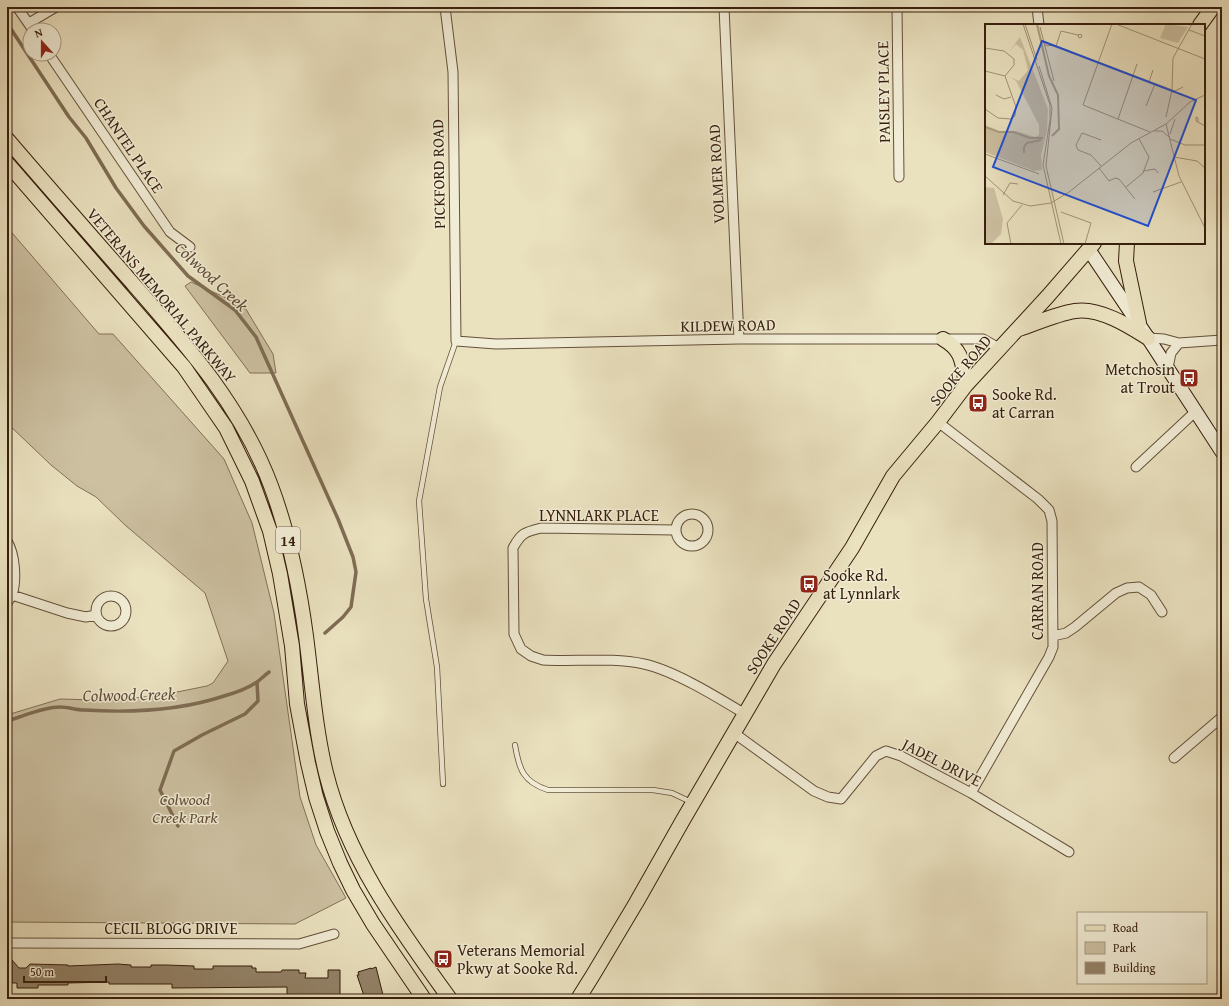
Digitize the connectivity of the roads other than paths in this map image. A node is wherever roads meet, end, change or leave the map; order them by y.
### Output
1 (17, 7) edge
2 (56, 7) edge
3 (445, 7) edge
4 (724, 7) edge
5 (897, 7) edge
6 (1037, 7) edge
7 (1213, 7) edge
8 (28, 22) edge
9 (37, 22) edge
10 (1039, 24) edge
11 (1201, 24) edge
12 (54, 62) edge
13 (7, 139) edge
14 (7, 163) edge
15 (899, 177) dead end
16 (1127, 244) edge
17 (190, 247) dead end
18 (1091, 247) edge
19 (1139, 324) junction
20 (1017, 330) junction
21 (1148, 338) junction
22 (739, 339) junction
23 (943, 340) junction
24 (1222, 340) edge
25 (456, 341) junction
26 (1179, 343) junction
27 (999, 348) junction
28 (1168, 368) junction
29 (966, 385) junction
30 (1196, 411) junction
31 (239, 421) junction
32 (938, 422) junction
33 (226, 428) junction
34 (1222, 452) edge
35 (1136, 468) dead end
36 (675, 530) dead end
37 (7, 541) edge
38 (10, 599) edge
39 (1162, 612) dead end
40 (96, 615) dead end
41 (1053, 636) junction
42 (745, 714) junction
43 (1222, 717) edge
44 (734, 733) junction
45 (514, 745) dead end
46 (1174, 758) dead end
47 (443, 784) dead end
48 (971, 793) junction
49 (693, 803) junction
50 (1069, 852) dead end
51 (334, 934) dead end
52 (7, 943) edge
53 (424, 999) edge
54 (450, 999) edge
55 (578, 999) edge

1 - 8 street
2 - 9 street
3 - 25 street, PICKFORD ROAD
4 - 22 street, VOLMER ROAD
5 - 15 street, PAISLEY PLACE
6 - 10 street
7 - 11 main road
12 - 17 street, CHANTEL PLACE
13 - 31 main road, VETERANS MEMORIAL PARKWAY / 14
14 - 33 main road, VETERANS MEMORIAL PARKWAY / 14
16 - 19 main road
18 - 19 main road
18 - 20 main road, SOOKE ROAD
19 - 21 main road
20 - 21 main road
20 - 27 main road, SOOKE ROAD
21 - 26 street
21 - 28 main road
22 - 23 street, KILDEW ROAD
22 - 25 street, KILDEW ROAD
23 - 27 street, KILDEW ROAD
23 - 29 main road
24 - 26 street
25 - 47 lane
26 - 28 street
27 - 29 main road, SOOKE ROAD
28 - 30 main road
29 - 32 main road, SOOKE ROAD
30 - 34 main road
30 - 35 street
31 - 33 lane
31 - 54 main road, VETERANS MEMORIAL PARKWAY / 14
32 - 41 street, CARRAN ROAD
32 - 42 main road, SOOKE ROAD
33 - 53 main road, VETERANS MEMORIAL PARKWAY / 14
36 - 42 street, LYNNLARK PLACE
37 - 38 street
38 - 40 street
39 - 41 street
41 - 48 street, CARRAN ROAD
42 - 44 main road, SOOKE ROAD
43 - 46 street
44 - 48 street, JADEL DRIVE
44 - 49 main road, SOOKE ROAD
45 - 49 lane
48 - 50 street, JADEL DRIVE
49 - 55 main road, SOOKE ROAD
51 - 52 street, CECIL BLOGG DRIVE

